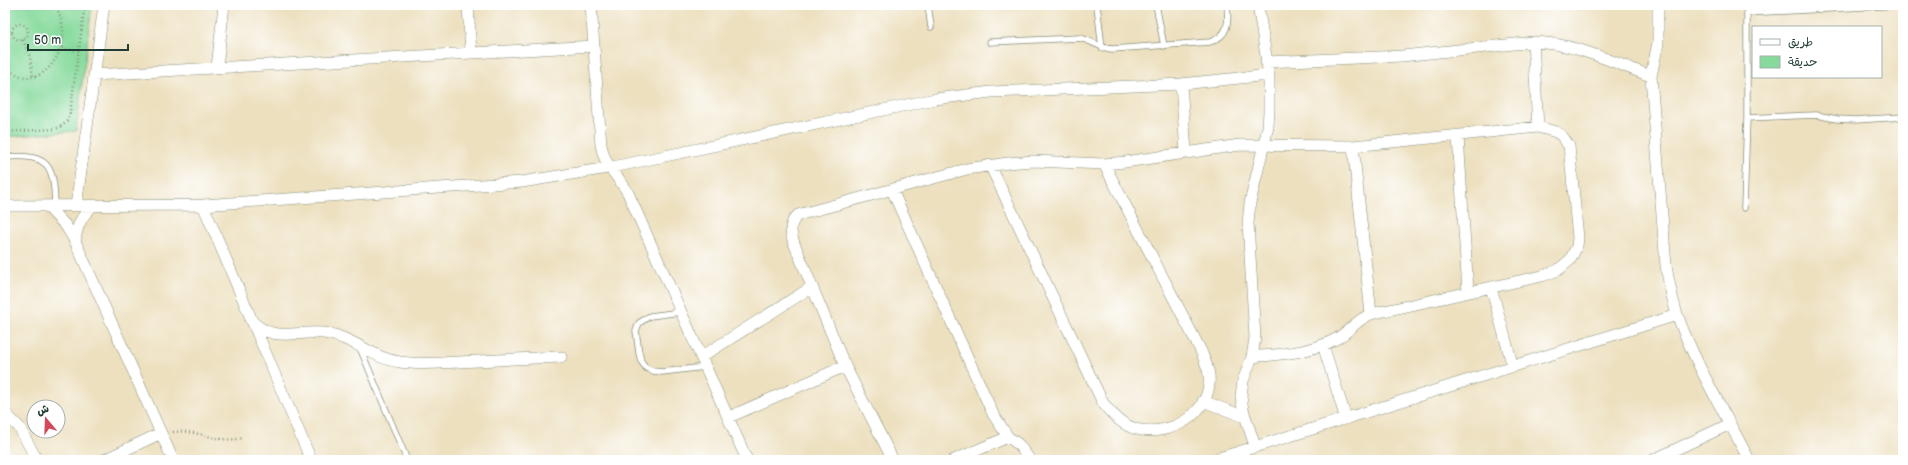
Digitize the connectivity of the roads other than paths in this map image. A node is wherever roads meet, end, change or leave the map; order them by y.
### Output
1 (104, 5) edge
2 (224, 5) edge
3 (468, 5) edge
4 (591, 5) edge
5 (928, 5) edge
6 (1098, 5) edge
7 (1156, 5) edge
8 (1227, 5) edge
9 (1258, 5) edge
10 (1658, 5) edge
11 (1747, 5) edge
12 (1903, 5) edge
13 (1747, 13) junction
14 (931, 27) dead end
15 (990, 42) dead end
16 (1533, 42) junction
17 (594, 46) junction
18 (1164, 46) junction
19 (1102, 48) junction
20 (472, 53) junction
21 (1266, 62) junction
22 (217, 67) junction
23 (94, 75) junction
24 (1269, 75) junction
25 (1651, 76) junction
26 (1181, 84) junction
27 (1903, 117) edge
28 (1747, 118) junction
29 (1538, 127) junction
30 (1458, 136) junction
31 (1264, 144) junction
32 (1353, 146) junction
33 (1186, 152) junction
34 (5, 157) edge
35 (1104, 164) junction
36 (990, 165) junction
37 (608, 168) junction
38 (892, 190) junction
39 (203, 205) junction
40 (5, 206) edge
41 (76, 206) junction
42 (93, 206) junction
43 (52, 207) junction
44 (1744, 208) dead end
45 (74, 241) junction
46 (812, 287) junction
47 (1490, 287) junction
48 (1468, 292) junction
49 (681, 312) junction
50 (1370, 314) junction
51 (1677, 316) junction
52 (250, 319) junction
53 (1323, 345) junction
54 (359, 346) junction
55 (1252, 356) junction
56 (561, 357) dead end
57 (703, 362) junction
58 (845, 366) junction
59 (1513, 367) junction
60 (1203, 401) junction
61 (5, 413) edge
62 (729, 417) junction
63 (1245, 417) junction
64 (1346, 419) junction
65 (1730, 424) junction
66 (161, 433) junction
67 (1008, 437) junction
68 (1255, 446) junction
69 (1241, 456) edge
70 (37, 460) edge
71 (104, 460) edge
72 (173, 460) edge
73 (311, 460) edge
74 (407, 460) edge
75 (747, 460) edge
76 (893, 460) edge
77 (954, 460) edge
78 (1030, 460) edge
79 (1214, 460) edge
80 (1653, 460) edge
81 (1749, 460) edge

1 - 23 street
2 - 22 street
3 - 20 street
4 - 17 street
5 - 14 lane
6 - 19 lane
7 - 18 lane
8 - 18 lane
9 - 21 street
10 - 25 street
11 - 13 lane
12 - 13 lane
13 - 28 lane
15 - 19 lane
16 - 21 street
16 - 25 street
16 - 29 street
17 - 20 street
17 - 37 street
18 - 19 lane
20 - 22 street
21 - 24 street
22 - 23 street
23 - 41 street
24 - 26 street
24 - 31 street
25 - 51 street
26 - 33 street
26 - 37 street
27 - 28 lane
28 - 44 lane
29 - 30 street
29 - 47 street
30 - 32 street
30 - 48 street
31 - 32 street
31 - 33 street
31 - 55 street
32 - 50 street
33 - 35 street
34 - 43 lane
35 - 36 street
35 - 60 street
36 - 38 street
36 - 60 street
37 - 39 street
37 - 49 street
38 - 46 street
38 - 67 street
39 - 42 street
39 - 52 street
40 - 43 street
41 - 42 street
41 - 43 street
42 - 45 street
43 - 45 street
45 - 66 street
46 - 57 street
46 - 58 street
47 - 48 street
47 - 59 street
48 - 50 street
49 - 57 street
49 - 57 lane
50 - 53 street
51 - 59 street
51 - 65 street
52 - 54 street
52 - 73 street
53 - 55 street
53 - 64 street
54 - 56 street
54 - 74 lane
55 - 63 street
57 - 62 street
58 - 62 street
58 - 76 street
59 - 64 street
60 - 63 street
61 - 70 street
62 - 75 street
63 - 68 street
64 - 68 street
65 - 80 street
65 - 81 street
66 - 71 street
66 - 72 street
67 - 77 street
67 - 78 street
68 - 69 street
69 - 79 street

